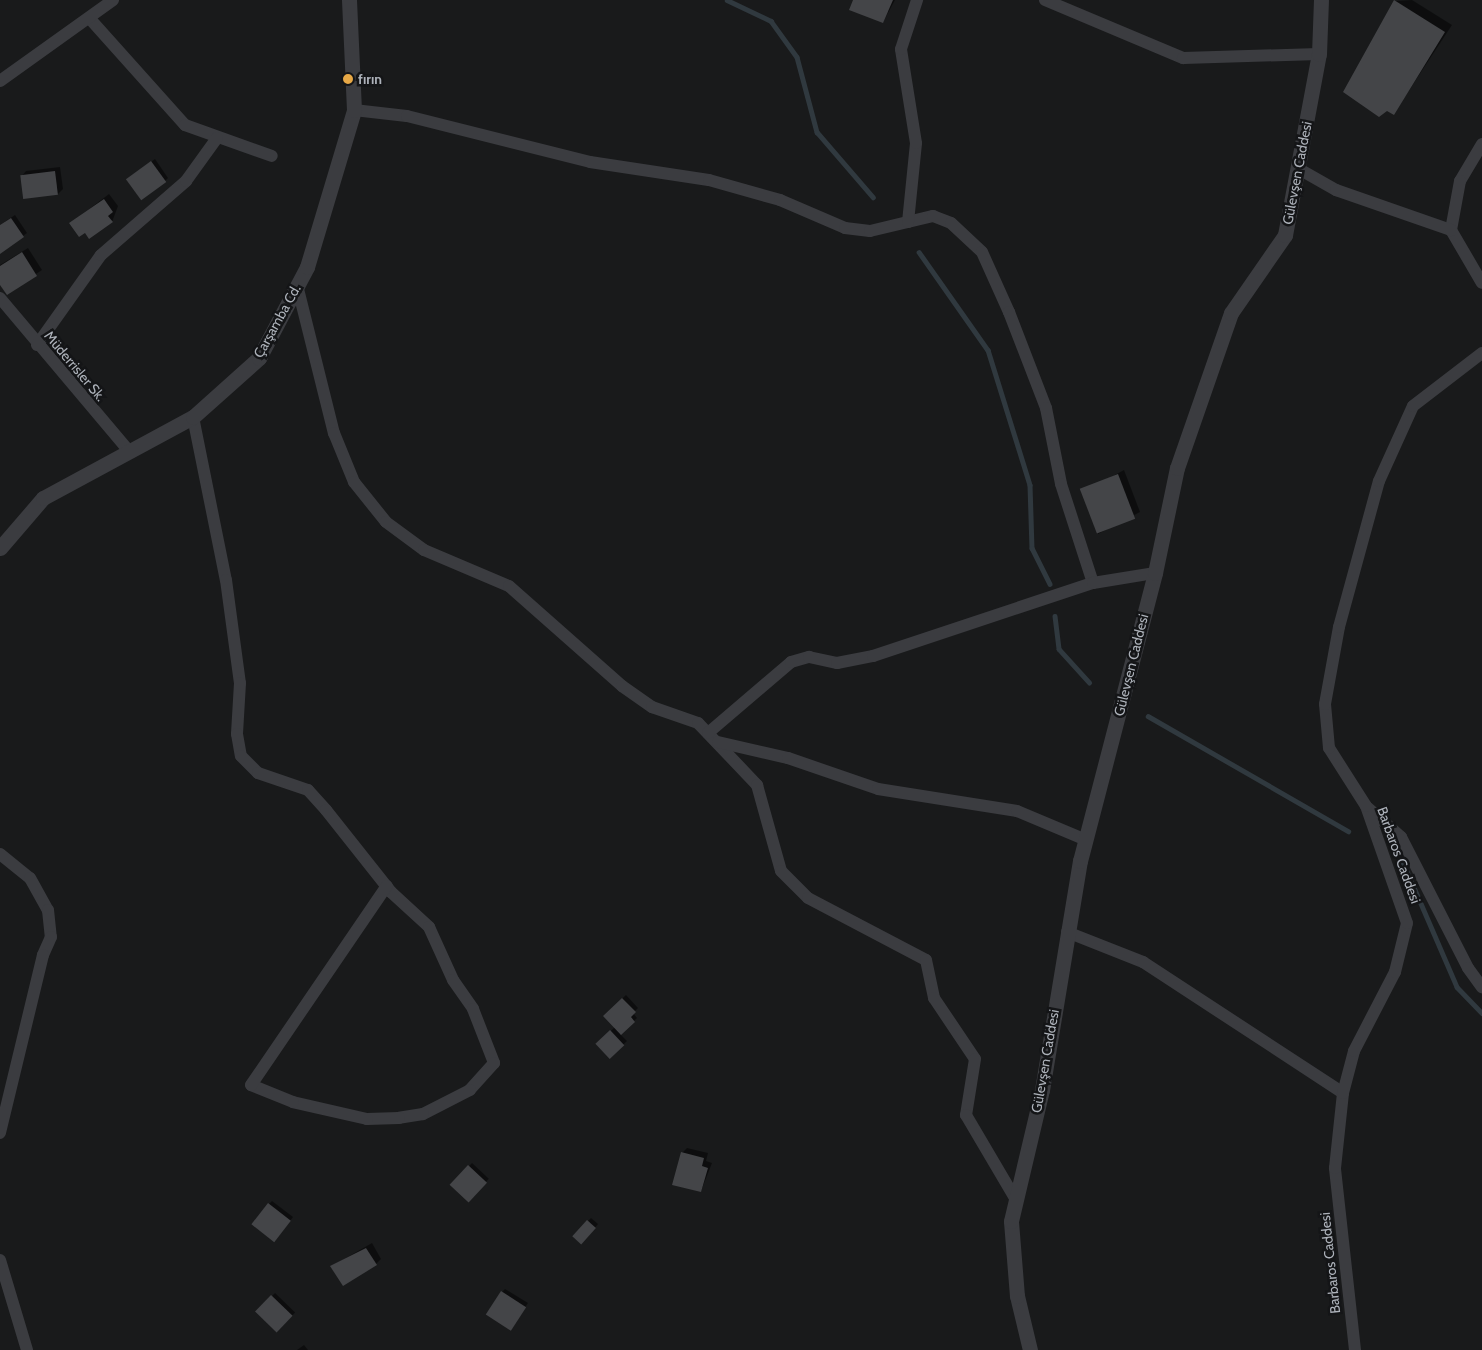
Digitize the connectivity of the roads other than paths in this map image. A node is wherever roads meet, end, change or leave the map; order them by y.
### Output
1 (113, 0) edge
2 (349, 0) edge
3 (917, 0) edge
4 (1045, 0) edge
5 (1321, 0) edge
6 (91, 20) junction
7 (1319, 54) junction
8 (0, 81) edge
9 (354, 110) junction
10 (217, 138) junction
11 (1482, 144) edge
12 (272, 156) dead end
13 (1299, 169) junction
14 (908, 222) junction
15 (1451, 230) junction
16 (1482, 283) edge
17 (297, 285) junction
18 (0, 298) edge
19 (36, 345) junction
20 (1482, 353) edge
21 (193, 417) junction
22 (129, 451) junction
23 (0, 548) edge
24 (1155, 573) junction
25 (1093, 583) junction
26 (708, 733) junction
27 (718, 742) junction
28 (1366, 806) junction
29 (1086, 840) junction
30 (0, 854) edge
31 (387, 886) junction
32 (1067, 932) junction
33 (1482, 987) edge
34 (1343, 1093) junction
35 (0, 1133) edge
36 (1016, 1200) junction
37 (0, 1260) edge
38 (26, 1350) edge
39 (1030, 1350) edge
40 (1355, 1350) edge

1 - 6 street
2 - 9 street, Çarşamba Cd.
3 - 14 street
4 - 7 street
5 - 7 street, Gülevşen Caddesi
6 - 8 street
6 - 10 street
7 - 13 street, Gülevşen Caddesi
9 - 14 street
9 - 17 street, Çarşamba Cd.
10 - 12 street
10 - 19 street
11 - 15 street
13 - 15 street
13 - 24 street, Gülevşen Caddesi
14 - 25 street
15 - 16 street
17 - 21 street, Çarşamba Cd.
17 - 26 street
18 - 19 street, Müderrisler Sk.
19 - 22 street, Müderrisler Sk.
20 - 28 street, Barbaros Caddesi
21 - 22 street, Çarşamba Cd.
21 - 31 street
22 - 23 street, Çarşamba Cd.
24 - 25 street
24 - 29 street, Gülevşen Caddesi
25 - 26 street
26 - 27 street
27 - 29 street
27 - 36 street
28 - 33 street
28 - 34 street, Barbaros Caddesi
29 - 32 street, Gülevşen Caddesi
30 - 35 street
31 - 31 street
32 - 34 street
32 - 36 street, Gülevşen Caddesi
34 - 40 street, Barbaros Caddesi
36 - 39 street, Gülevşen Caddesi
37 - 38 street

